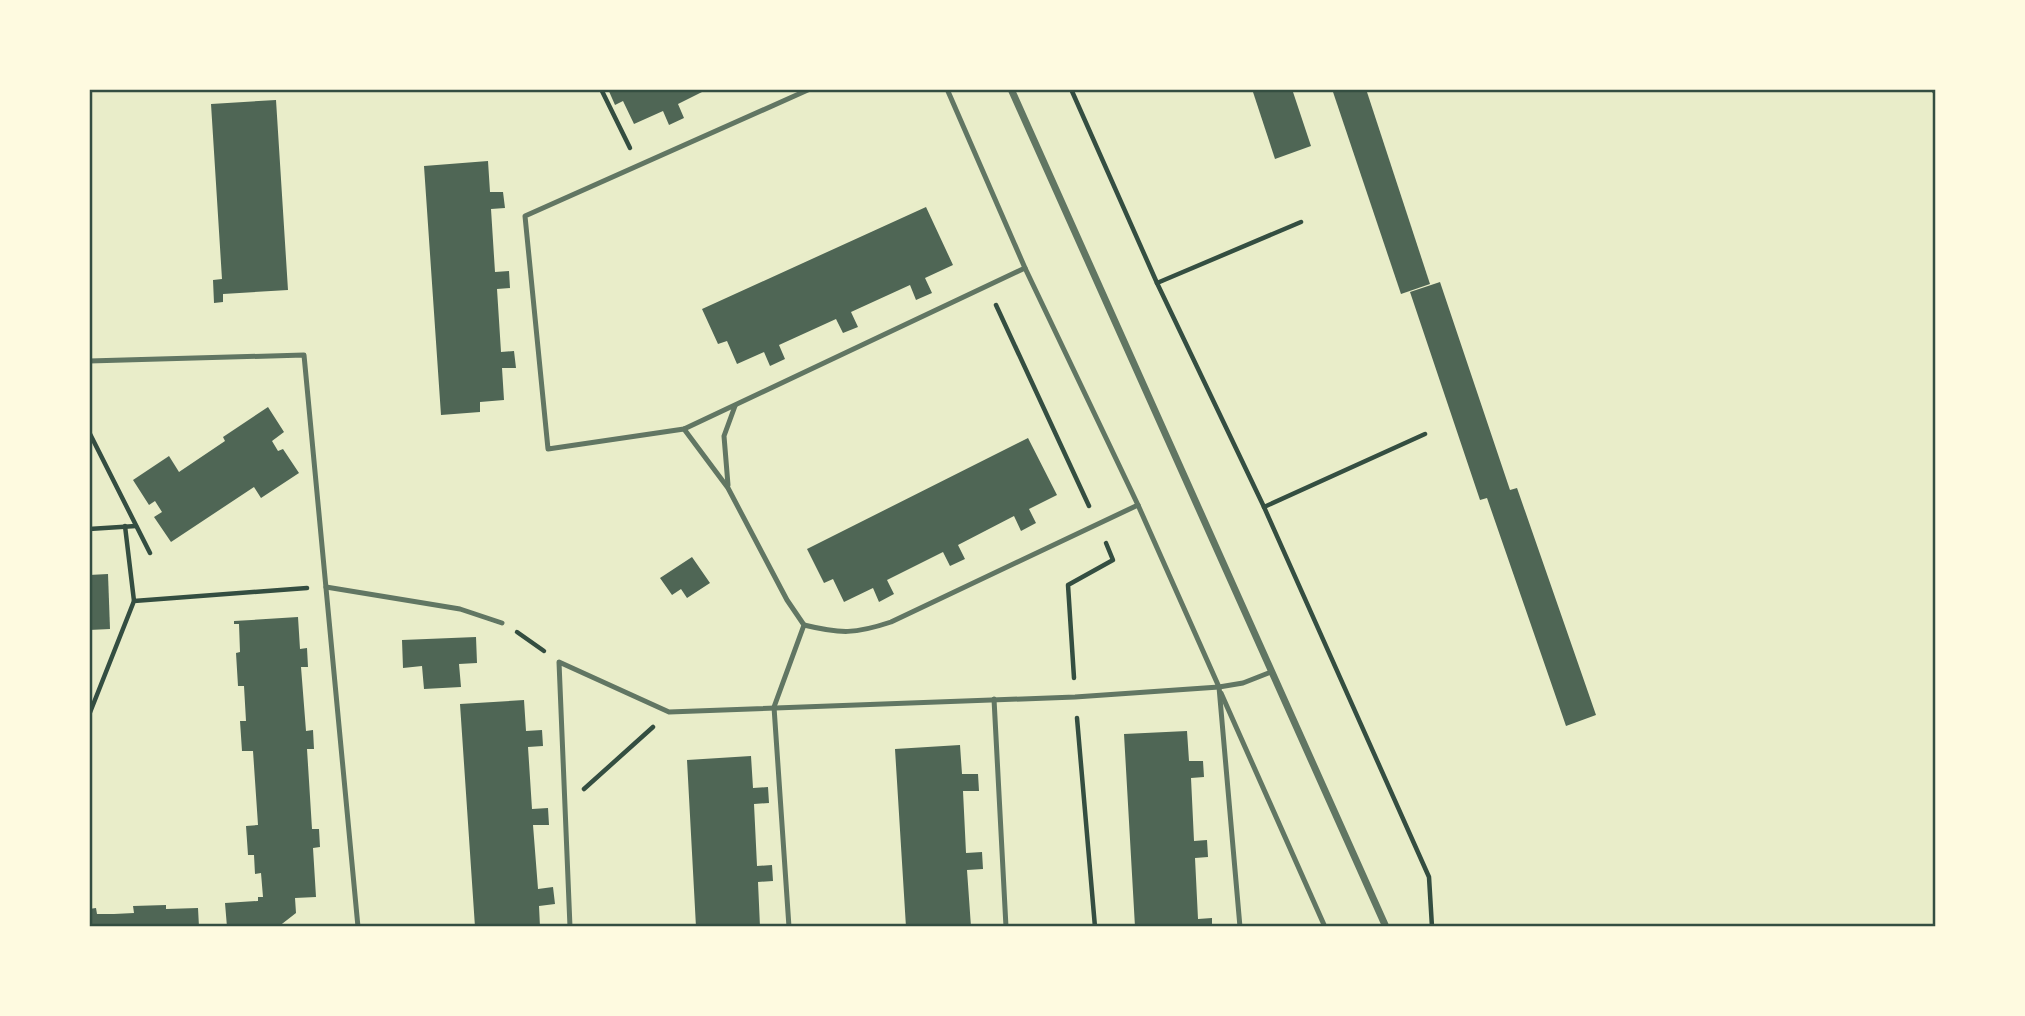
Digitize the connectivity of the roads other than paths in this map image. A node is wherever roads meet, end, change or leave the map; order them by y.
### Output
1 (810, 89) edge
2 (947, 89) edge
3 (1011, 89) edge
4 (1025, 268) junction
5 (89, 361) edge
6 (736, 405) junction
7 (684, 429) junction
8 (729, 488) junction
9 (1138, 505) junction
10 (326, 587) junction
11 (502, 623) road end
12 (804, 625) junction
13 (1271, 672) junction
14 (1219, 687) junction
15 (994, 699) junction
16 (775, 707) junction
17 (358, 927) edge
18 (570, 927) edge
19 (789, 927) edge
20 (1006, 927) edge
21 (1240, 927) edge
22 (1325, 927) edge
23 (1386, 927) edge

1 - 7 lane
2 - 4 lane
3 - 13 street
4 - 6 lane
4 - 9 lane
5 - 10 lane
6 - 7 lane
6 - 8 lane
7 - 8 lane
8 - 12 lane
9 - 12 lane
9 - 14 lane
10 - 11 lane
10 - 17 lane
12 - 16 lane
13 - 14 lane
13 - 23 street
14 - 15 lane
14 - 21 lane
14 - 22 lane
15 - 16 lane
15 - 20 lane
16 - 18 lane
16 - 19 lane

